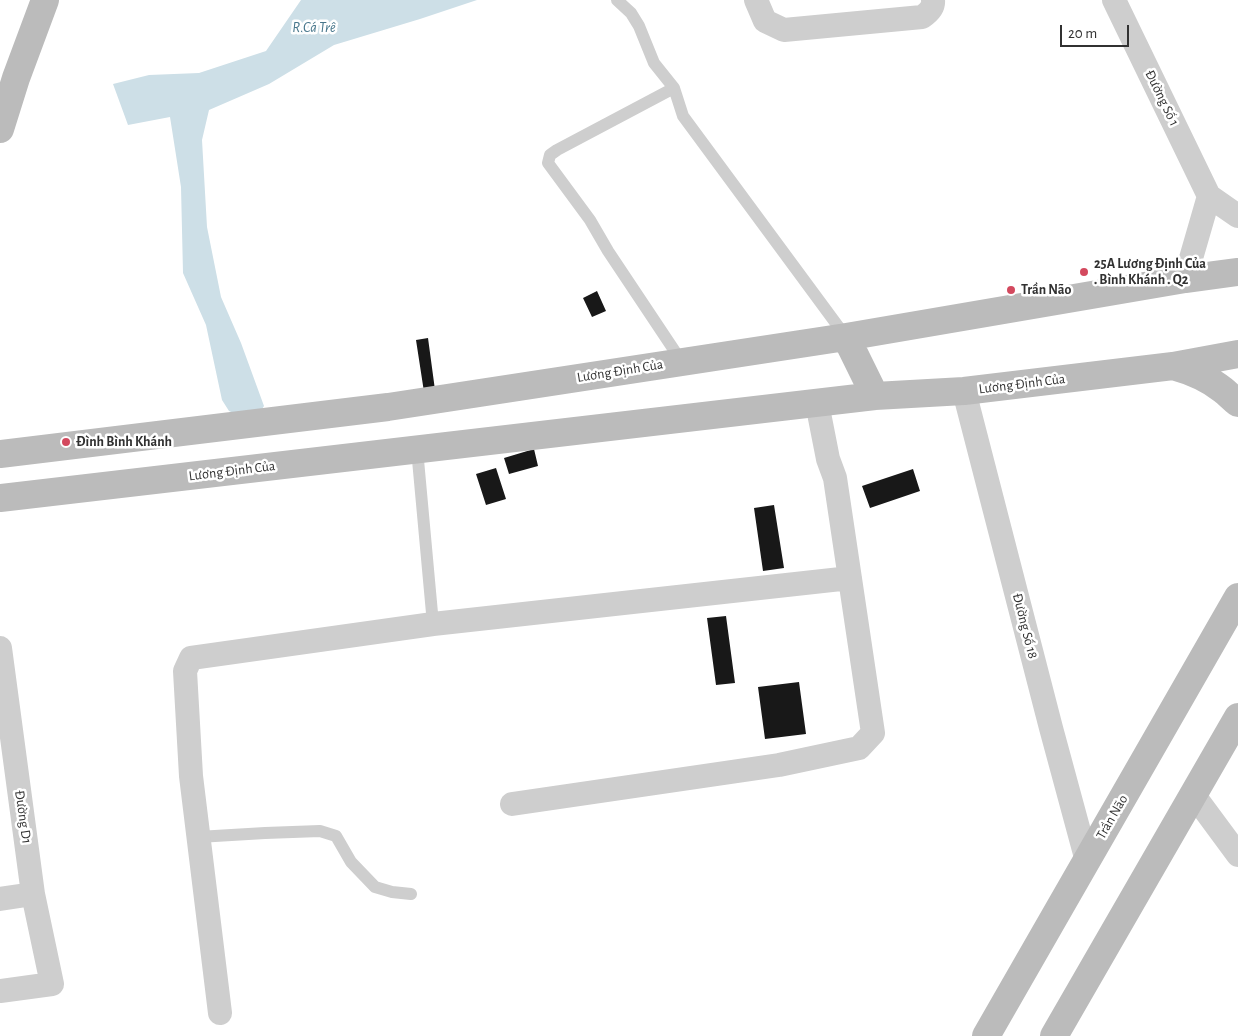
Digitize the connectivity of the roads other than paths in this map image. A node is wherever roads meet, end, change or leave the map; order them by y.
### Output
1 (45, 0) edge
2 (617, 0) edge
3 (756, 0) edge
4 (933, 0) edge
5 (1114, 0) edge
6 (674, 88) junction
7 (0, 129) edge
8 (1209, 196) junction
9 (1238, 216) edge
10 (1238, 272) edge
11 (1185, 279) junction
12 (846, 337) junction
13 (1238, 354) edge
14 (682, 362) junction
15 (1173, 366) junction
16 (964, 391) junction
17 (874, 396) junction
18 (817, 403) junction
19 (1238, 403) edge
20 (417, 449) junction
21 (0, 454) edge
22 (0, 498) edge
23 (850, 578) junction
24 (1238, 597) edge
25 (433, 624) junction
26 (0, 648) edge
27 (1238, 717) edge
28 (1193, 794) junction
29 (512, 804) dead end
30 (198, 837) junction
31 (1238, 855) edge
32 (1087, 861) junction
33 (33, 894) junction
34 (411, 894) dead end
35 (0, 899) edge
36 (0, 991) edge
37 (220, 1012) dead end
38 (986, 1036) edge
39 (1054, 1036) edge

1 - 7 main road
2 - 6 lane
3 - 4 street
5 - 8 street, Đường Số 1
6 - 12 lane
6 - 14 lane
8 - 9 street, Đường Số 1
8 - 11 street
10 - 11 main road, Lương Định Của
11 - 12 main road, Lương Định Của
12 - 14 main road, Lương Định Của
12 - 17 main road
13 - 15 main road, Lương Định Của
14 - 21 main road, Lương Định Của
15 - 16 main road, Lương Định Của
15 - 19 main road
16 - 17 main road, Lương Định Của
16 - 32 street, Đường Số 18
17 - 18 main road, Lương Định Của
18 - 20 main road, Lương Định Của
18 - 23 street
20 - 22 main road, Lương Định Của
20 - 25 lane
23 - 25 street
23 - 29 street
24 - 32 main road, Trần Não
25 - 30 street
26 - 33 street, Đường D1
27 - 28 main road
28 - 31 street
28 - 39 main road
30 - 34 lane
30 - 37 street
32 - 38 main road, Trần Não
33 - 35 street
33 - 36 street, Đường D1

